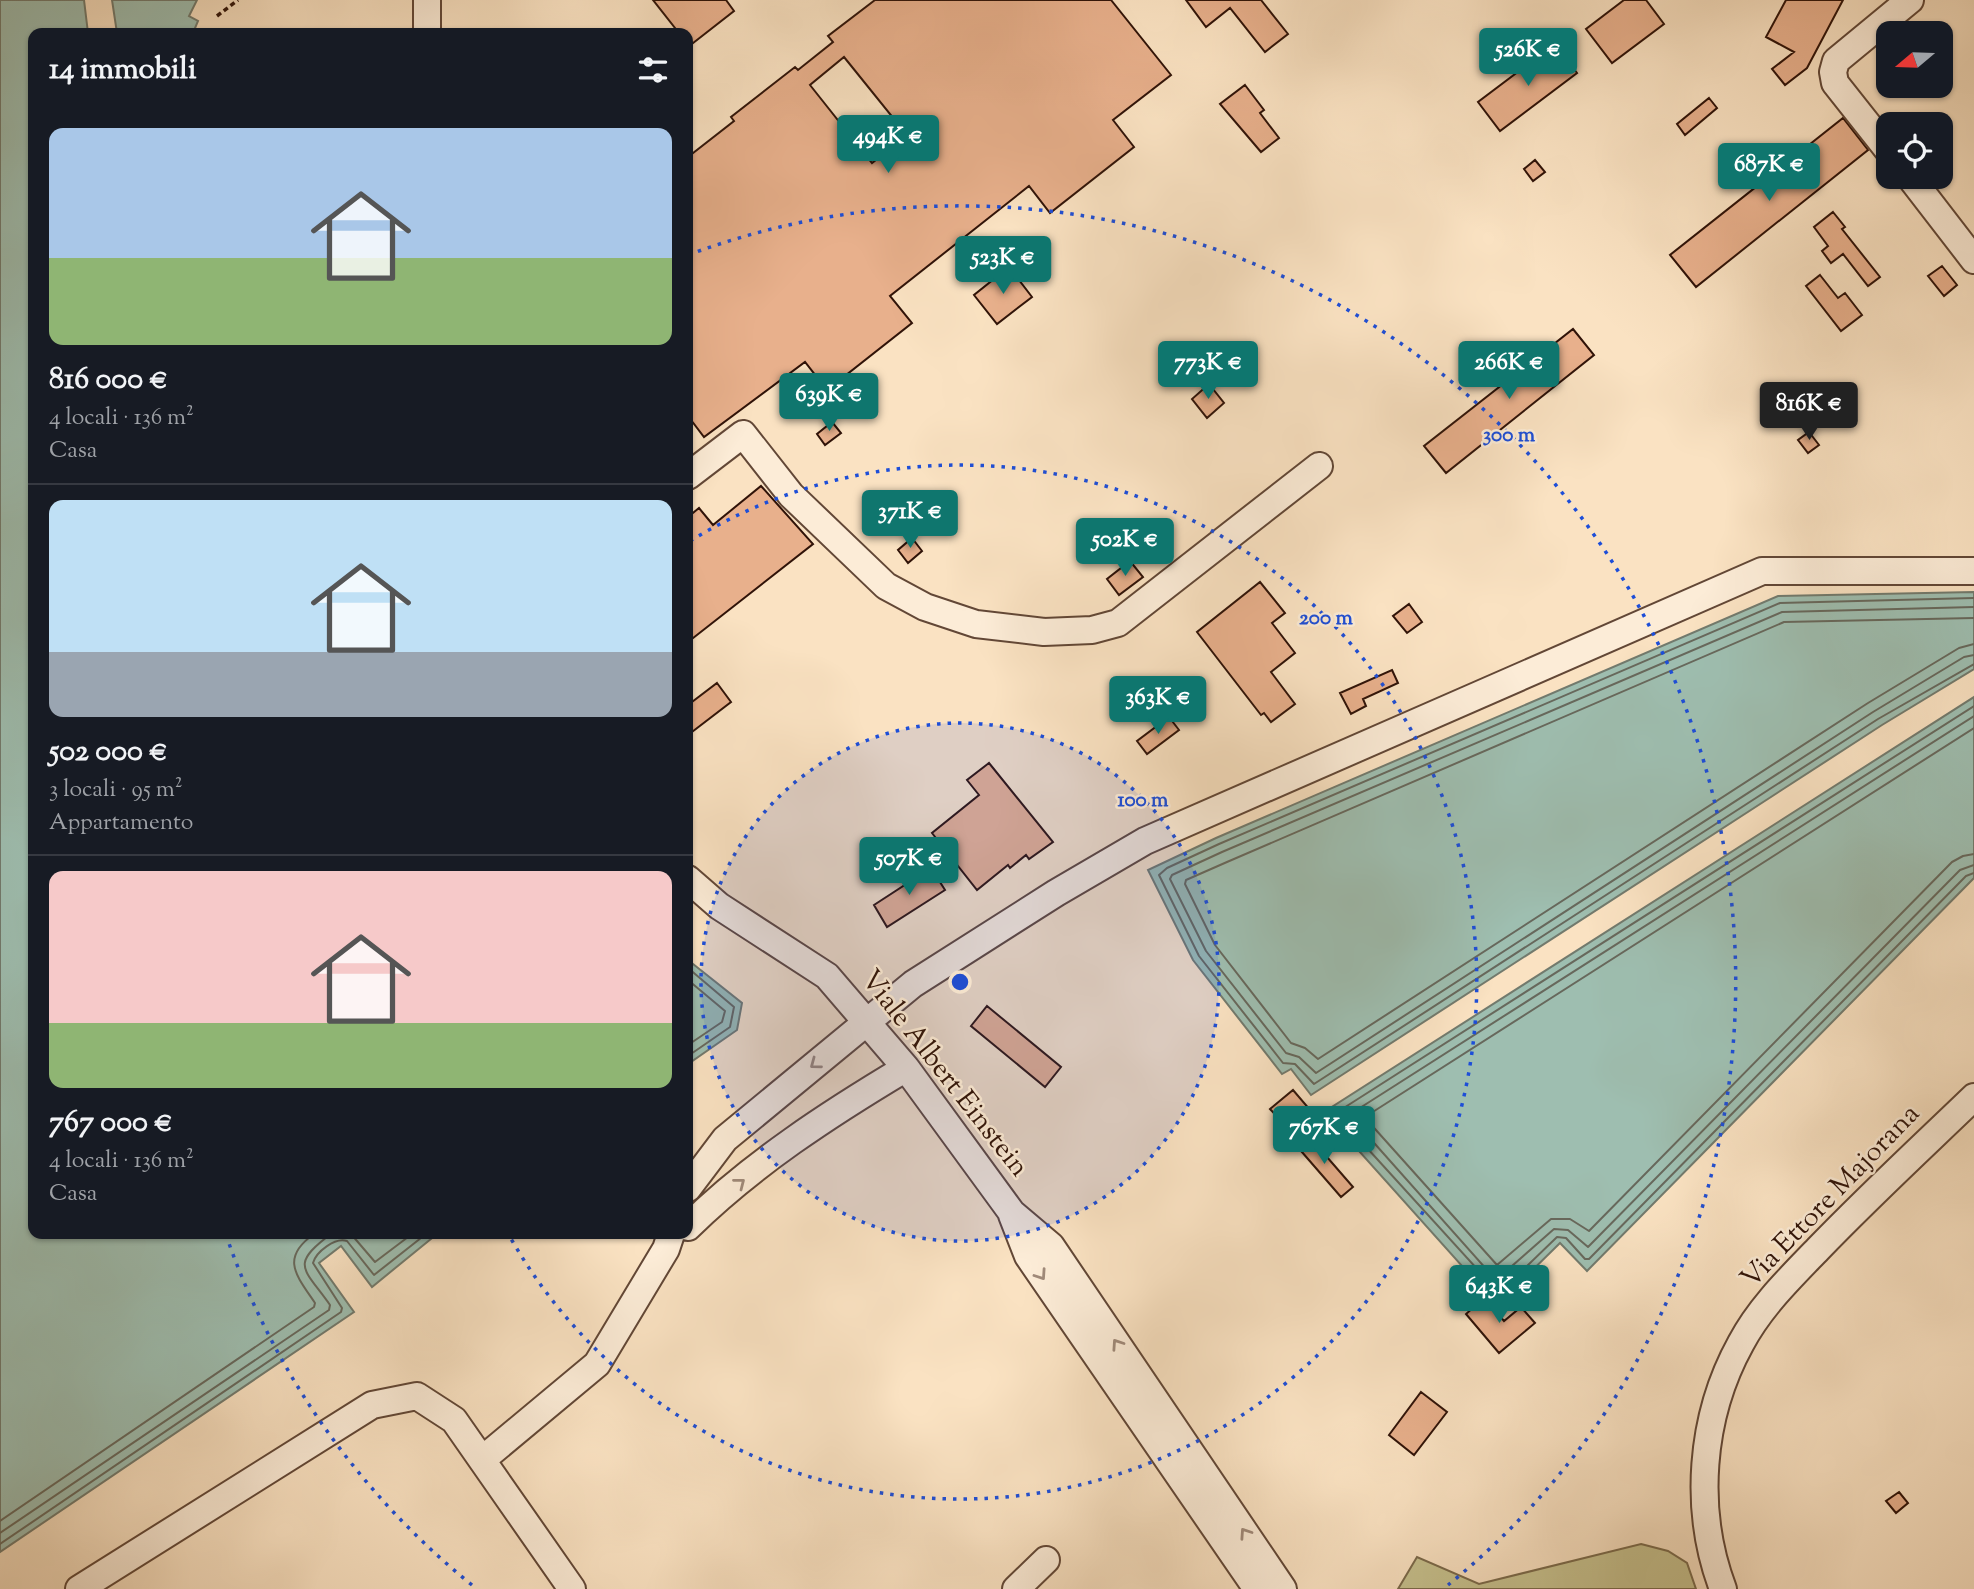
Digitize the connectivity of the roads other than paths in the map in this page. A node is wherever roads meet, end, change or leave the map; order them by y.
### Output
1 (427, 0) edge
2 (1910, 0) edge
3 (427, 28) edge
4 (1876, 135) edge
5 (1919, 189) edge
6 (1974, 260) edge
7 (1319, 466) dead end
8 (693, 472) edge
9 (1974, 571) edge
10 (693, 883) edge
11 (869, 1023) junction
12 (906, 1068) junction
13 (1974, 1097) edge
14 (693, 1181) edge
15 (693, 1223) edge
16 (673, 1239) edge
17 (483, 1459) junction
18 (1200, 1487) junction
19 (1046, 1560) dead end
20 (79, 1589) edge
21 (572, 1589) edge
22 (1016, 1589) edge
23 (1257, 1589) edge
24 (1283, 1589) edge
25 (1723, 1589) edge

1 - 3 street
2 - 4 street
5 - 6 street
7 - 8 street
9 - 11 street
10 - 11 street, Viale Albert Einstein
11 - 12 street, Viale Albert Einstein
11 -> 14 street
15 -> 12 street
12 - 18 street, Viale Albert Einstein
13 - 25 street, Via Ettore Majorana
16 - 17 street
17 - 20 street
17 - 21 street
18 - 23 street, Viale Albert Einstein
24 -> 18 street, Viale Albert Einstein
19 - 22 street

